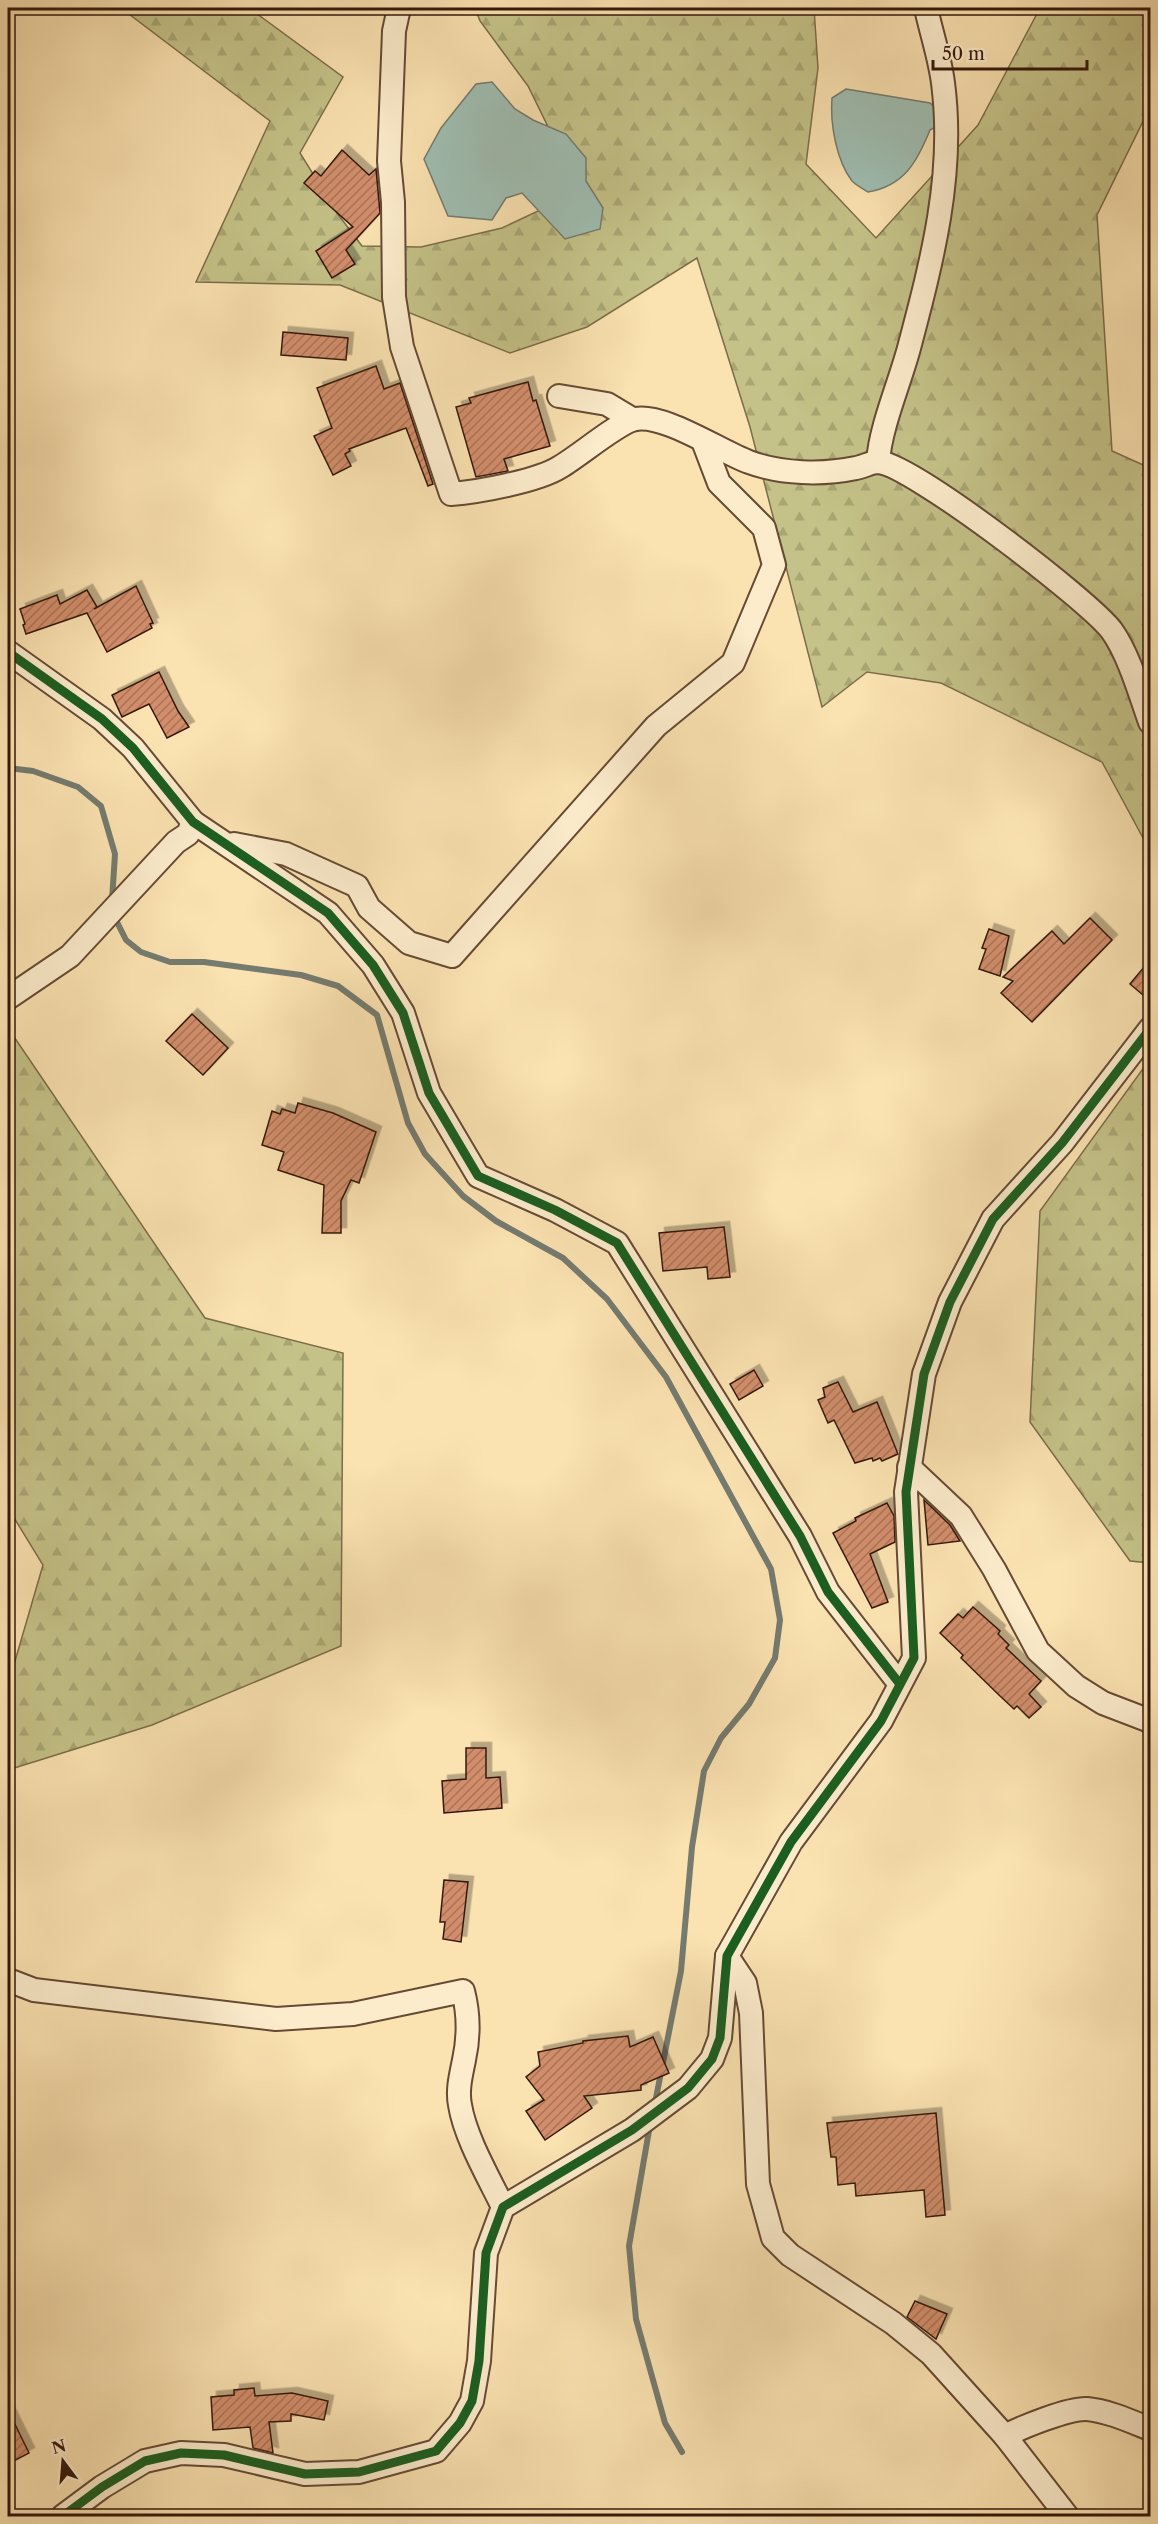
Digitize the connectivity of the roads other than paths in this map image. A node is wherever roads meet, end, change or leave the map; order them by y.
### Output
1 (399, 8) edge
2 (926, 8) edge
3 (559, 396) dead end
4 (632, 419) junction
5 (703, 441) junction
6 (878, 462) junction
7 (8, 652) edge
8 (1150, 722) edge
9 (194, 822) junction
10 (223, 842) junction
11 (8, 998) edge
12 (1150, 1029) edge
13 (909, 1467) junction
14 (899, 1683) junction
15 (1150, 1721) edge
16 (727, 1956) junction
17 (8, 1980) edge
18 (503, 2207) junction
19 (1150, 2428) edge
20 (1005, 2436) junction
21 (63, 2517) edge
22 (1067, 2517) edge

1 - 4 street
2 - 6 street
3 - 4 street
4 - 5 street
5 - 6 street
5 - 10 street
6 - 8 street
7 - 9 street
9 - 10 street
9 - 11 street
10 - 14 street
12 - 13 street
13 - 14 street
13 - 15 street
14 - 16 street
16 - 18 street
16 - 20 street
17 - 18 street
18 - 21 street
19 - 20 street
20 - 22 street

